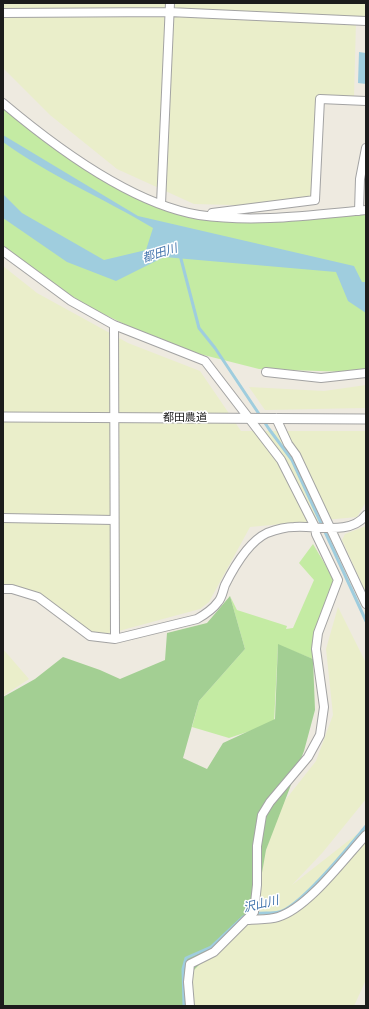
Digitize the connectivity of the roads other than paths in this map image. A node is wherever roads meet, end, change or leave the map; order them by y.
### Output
1 (170, 3) edge
2 (169, 12) junction
3 (3, 13) edge
4 (366, 22) edge
5 (366, 101) edge
6 (3, 103) edge
7 (366, 148) edge
8 (161, 204) junction
9 (362, 210) edge
10 (198, 214) junction
11 (3, 251) edge
12 (114, 325) junction
13 (266, 372) dead end
14 (366, 374) edge
15 (3, 417) edge
16 (114, 417) junction
17 (252, 418) junction
18 (272, 418) junction
19 (366, 419) edge
20 (3, 518) edge
21 (364, 519) edge
22 (114, 520) junction
23 (324, 528) junction
24 (3, 589) edge
25 (366, 604) edge
26 (115, 639) junction
27 (366, 835) edge
28 (250, 916) junction
29 (190, 1006) edge

1 - 2 street
2 - 3 street
2 - 4 street
2 - 8 street
5 - 10 street
6 - 8 street
7 - 9 street
8 - 10 street
9 - 10 street
11 - 12 street
12 - 16 street
12 - 17 street
13 - 14 street
15 - 16 street, 都田農道
16 - 17 street, 都田農道
16 - 22 street
17 - 18 street, 都田農道
17 - 23 street
18 - 19 street, 都田農道
18 - 23 street
20 - 22 street
21 - 23 street
22 - 26 street
23 - 25 street
23 - 26 street
23 - 28 street
24 - 26 street
27 - 28 street
28 - 29 street

